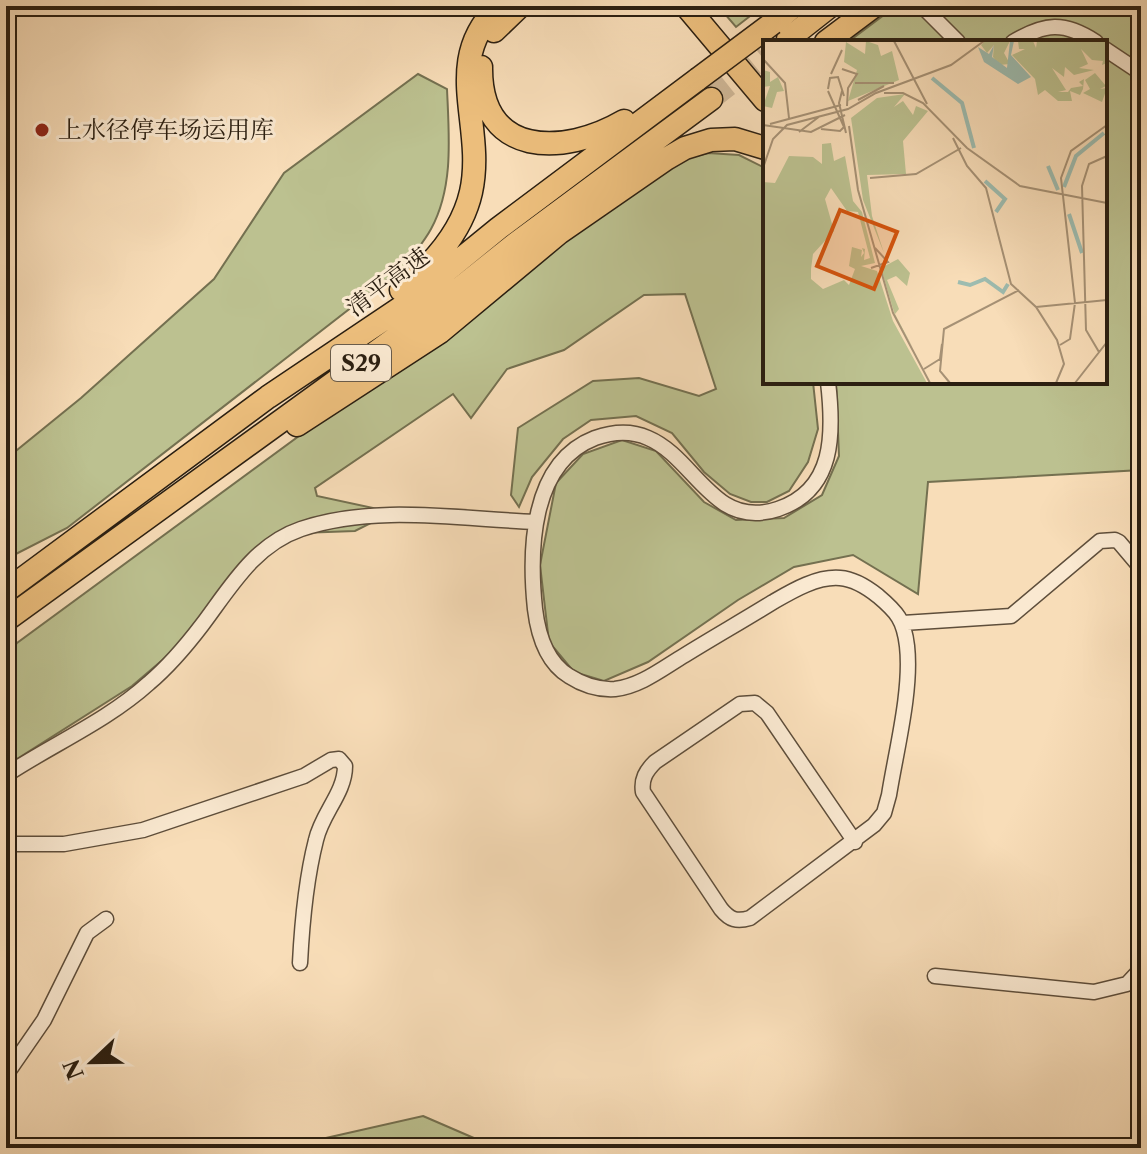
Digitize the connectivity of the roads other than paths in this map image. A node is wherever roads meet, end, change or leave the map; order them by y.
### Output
1 (499, 6) edge
2 (520, 6) edge
3 (686, 6) edge
4 (702, 6) edge
5 (794, 6) edge
6 (830, 6) edge
7 (874, 6) edge
8 (922, 6) edge
9 (780, 31) junction
10 (765, 40) edge
11 (829, 40) edge
12 (956, 40) edge
13 (1017, 40) edge
14 (1092, 40) edge
15 (763, 41) edge
16 (1107, 50) edge
17 (1141, 73) edge
18 (698, 79) junction
19 (763, 82) edge
20 (763, 98) edge
21 (711, 99) tunnel mouth
22 (763, 147) edge
23 (828, 384) edge
24 (268, 397) junction
25 (536, 522) junction
26 (127, 531) junction
27 (1141, 568) edge
28 (8, 588) edge
29 (6, 620) edge
30 (903, 623) junction
31 (6, 775) edge
32 (855, 842) junction
33 (6, 844) edge
34 (106, 919) dead end
35 (300, 963) dead end
36 (1141, 969) edge
37 (935, 976) dead end
38 (6, 1075) edge

1 - 24 highway
2 - 18 highway
3 - 20 highway
4 - 19 highway
5 - 9 highway, 清平高速 / S29
6 - 9 highway, 清平高速 / S29
7 - 11 highway
8 - 12 street
9 - 10 highway, 清平高速 / S29, bridge
13 - 14 street
15 - 18 highway, 清平高速 / S29, bridge
16 - 17 street
18 - 24 highway, 清平高速 / S29
21 - 26 highway, 清平高速 / S29
22 - 26 highway
23 - 25 street
24 - 28 highway, 清平高速 / S29
25 - 30 street
25 - 31 street
26 - 29 highway, 清平高速 / S29
27 - 30 street
30 - 32 street
32 - 32 street
33 - 35 street
34 - 38 street
36 - 37 street

